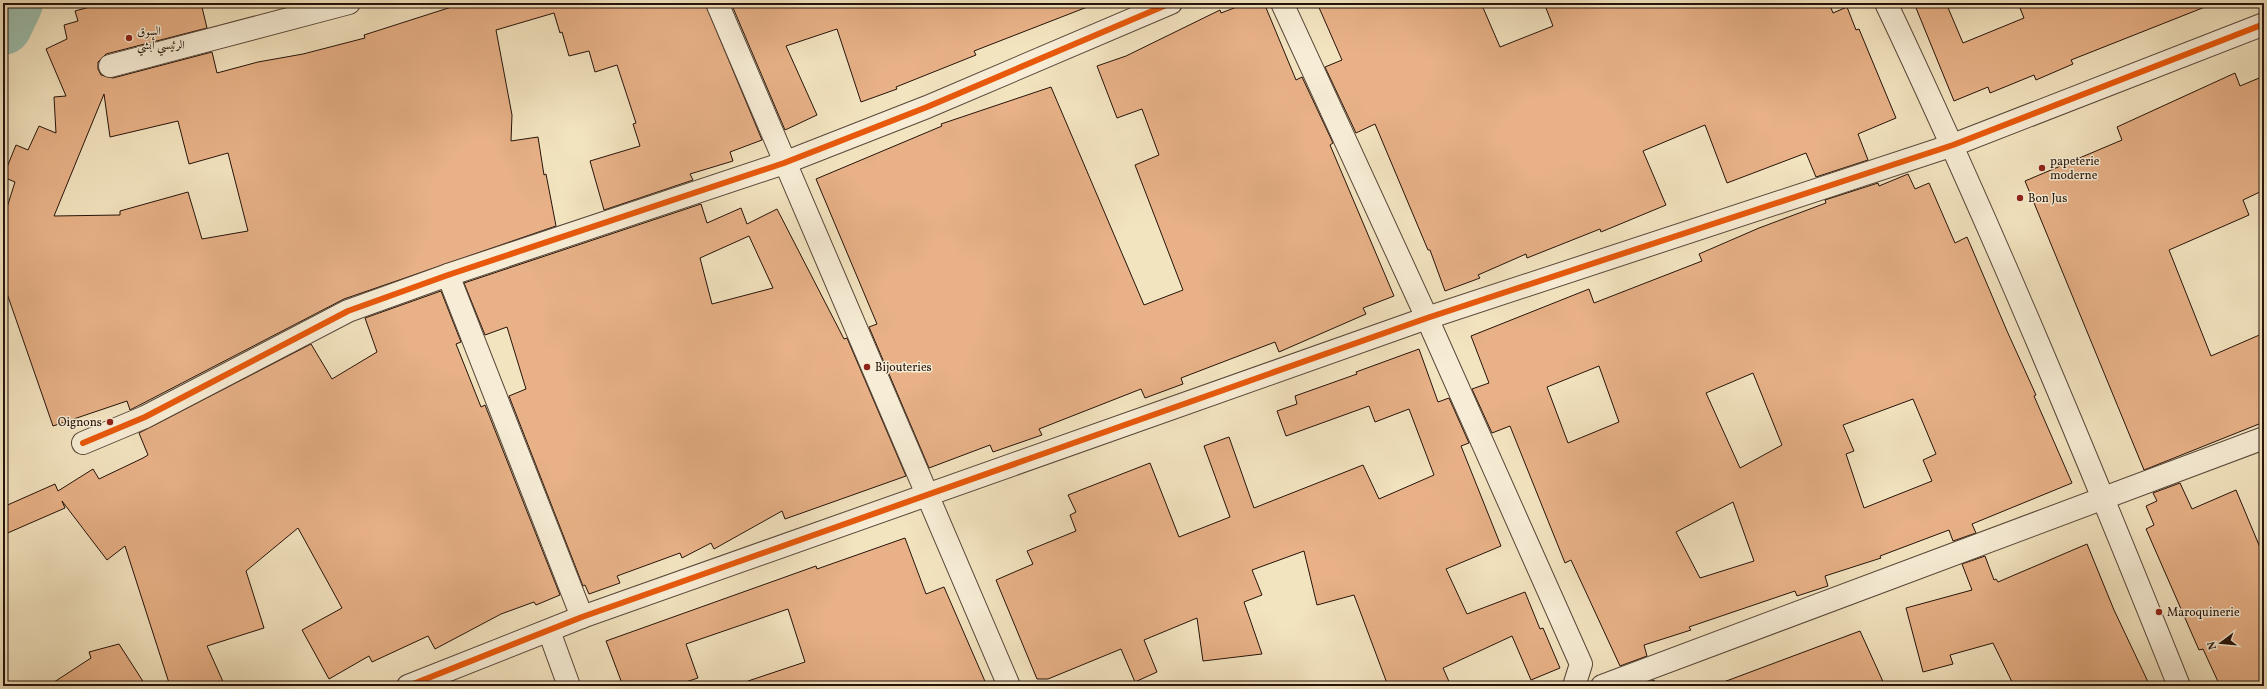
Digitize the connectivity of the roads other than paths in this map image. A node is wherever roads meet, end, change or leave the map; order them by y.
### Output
1 (349, 3) edge
2 (717, 3) edge
3 (1171, 3) edge
4 (1282, 3) edge
5 (1886, 3) edge
6 (2264, 24) edge
7 (110, 66) dead end
8 (1953, 144) junction
9 (784, 163) junction
10 (448, 275) junction
11 (1427, 318) junction
12 (2264, 438) edge
13 (83, 443) dead end
14 (927, 495) junction
15 (2104, 499) junction
16 (582, 617) junction
17 (549, 632) junction
18 (408, 686) edge
19 (569, 686) edge
20 (1009, 686) edge
21 (1574, 686) edge
22 (1602, 686) edge
23 (2179, 686) edge

1 - 7 street
2 - 9 street
3 - 9 street
4 - 11 street
5 - 8 street
6 - 8 street
8 - 11 street
8 - 15 street
9 - 10 street
9 - 14 street
10 - 13 street
10 - 16 street
11 - 14 street
11 - 21 street
12 - 15 street
14 - 16 street
14 - 20 street
15 - 22 street
15 - 23 street
16 - 17 street
17 - 18 street
17 - 19 street

